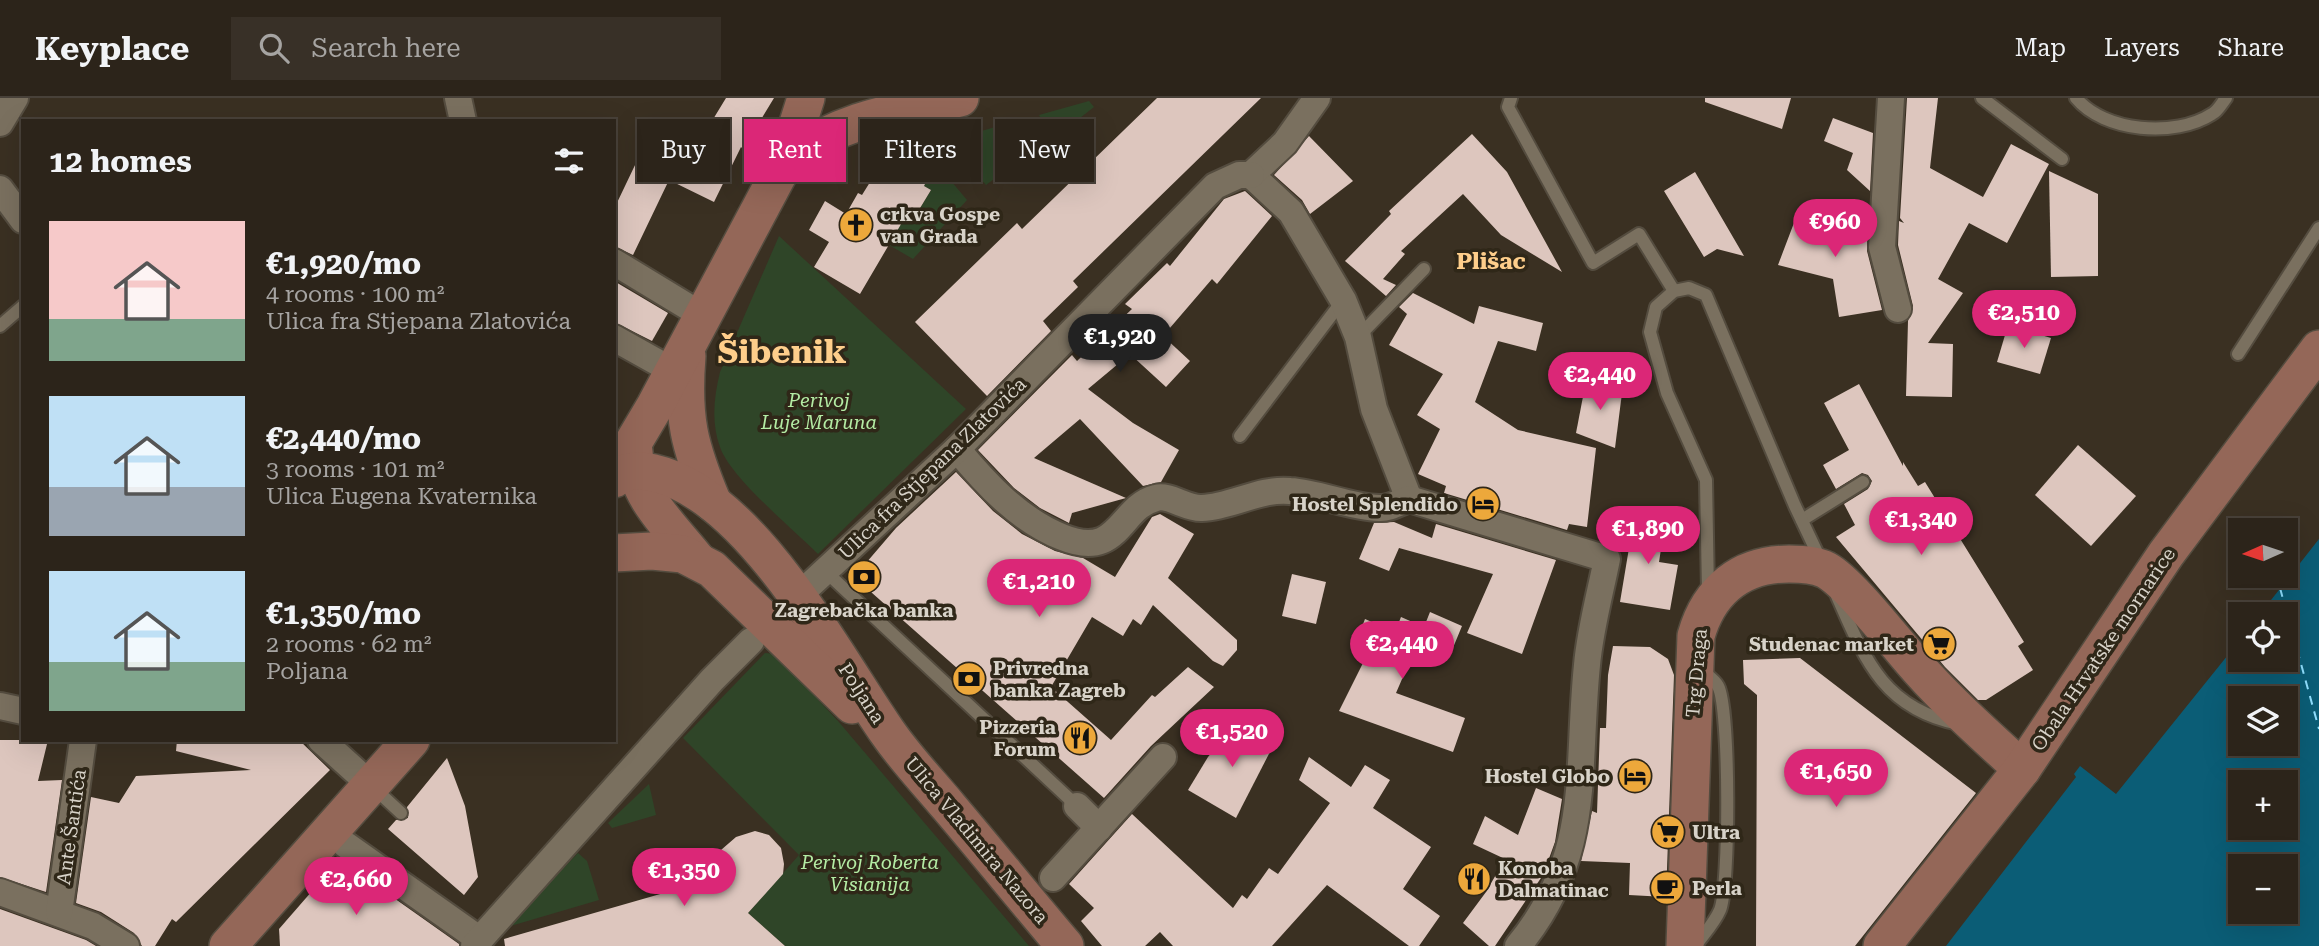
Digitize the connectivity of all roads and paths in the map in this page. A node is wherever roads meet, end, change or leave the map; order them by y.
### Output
1 (15, 98) edge
2 (458, 98) edge
3 (806, 98) edge
4 (836, 98) edge
5 (960, 98) edge
6 (1317, 98) edge
7 (1891, 98) edge
8 (1982, 98) edge
9 (2076, 98) edge
10 (2226, 98) edge
11 (1510, 102) edge
12 (882, 115) junction
13 (463, 119) edge
14 (799, 119) edge
15 (0, 123) edge
16 (846, 124) edge
17 (2062, 159) dead end
18 (1251, 175) junction
19 (774, 182) edge
20 (0, 189) edge
21 (21, 216) edge
22 (2319, 228) edge
23 (616, 264) edge
24 (1424, 269) dead end
25 (1674, 291) junction
26 (1343, 300) junction
27 (21, 308) edge
28 (1898, 309) dead end
29 (0, 326) edge
30 (1358, 337) junction
31 (616, 338) edge
32 (688, 344) junction
33 (2319, 349) edge
34 (2238, 354) dead end
35 (1240, 436) dead end
36 (957, 449) junction
37 (625, 466) edge
38 (1863, 482) dead end
39 (1409, 499) junction
40 (713, 503) junction
41 (1802, 520) junction
42 (616, 553) edge
43 (697, 560) junction
44 (825, 570) junction
45 (1826, 570) junction
46 (797, 597) junction
47 (1708, 603) junction
48 (751, 640) dead end
49 (1694, 664) junction
50 (0, 706) edge
51 (21, 711) edge
52 (888, 734) junction
53 (83, 742) edge
54 (323, 742) edge
55 (409, 742) edge
56 (1163, 757) dead end
57 (2022, 769) junction
58 (372, 785) junction
59 (1077, 806) joint
60 (401, 813) dead end
61 (1099, 828) junction
62 (346, 845) dead end
63 (1053, 878) dead end
64 (0, 892) edge
65 (59, 913) junction
66 (477, 943) edge
67 (126, 946) edge
68 (228, 946) edge
69 (1065, 946) edge
70 (1518, 946) edge
71 (1685, 946) edge
72 (1695, 946) edge
73 (1882, 946) edge

1 - 15 street
2 - 13 street
3 - 14 main road
4 - 12 main road
5 - 12 main road
6 - 18 street
7 - 28 street
8 - 17 lane
9 - 10 lane
11 - 25 lane
12 - 16 main road
18 - 26 street
18 - 36 street, Ulica fra Stjepana Zlatovića
19 - 32 main road
20 - 21 street
22 - 34 lane
23 - 32 street
24 - 30 lane
25 - 41 lane
25 - 47 lane
26 - 30 street
26 - 35 lane
27 - 29 lane
30 - 39 street
31 - 32 street
32 - 37 main road
32 - 40 main road
33 - 57 main road, Obala Hrvatske mornarice
36 - 39 street
36 - 44 street, Ulica fra Stjepana Zlatovića
37 - 40 main road, Poljana
37 - 43 main road
38 - 41 lane
39 - 70 street
40 - 46 main road, Poljana
41 - 45 lane
42 - 43 main road, Poljana
43 - 52 main road, Poljana
44 - 46 street, Ulica fra Stjepana Zlatovića
44 - 59 lane
45 - 47 main road, Trg Draga
45 - 57 main road
46 - 52 main road, Poljana
47 - 49 main road, Trg Draga
48 - 66 street
49 - 71 main road, Trg Draga
49 - 72 lane
50 - 51 street
52 - 69 main road, Ulica Vladimira Nazora
53 - 65 street, Ante Šantića
54 - 58 street
55 - 58 main road
56 - 61 street
57 - 73 main road, Obala Hrvatske mornarice
58 - 60 lane
58 - 68 main road
59 - 61 street
61 - 63 street
62 - 66 street
64 - 65 street
65 - 67 street

